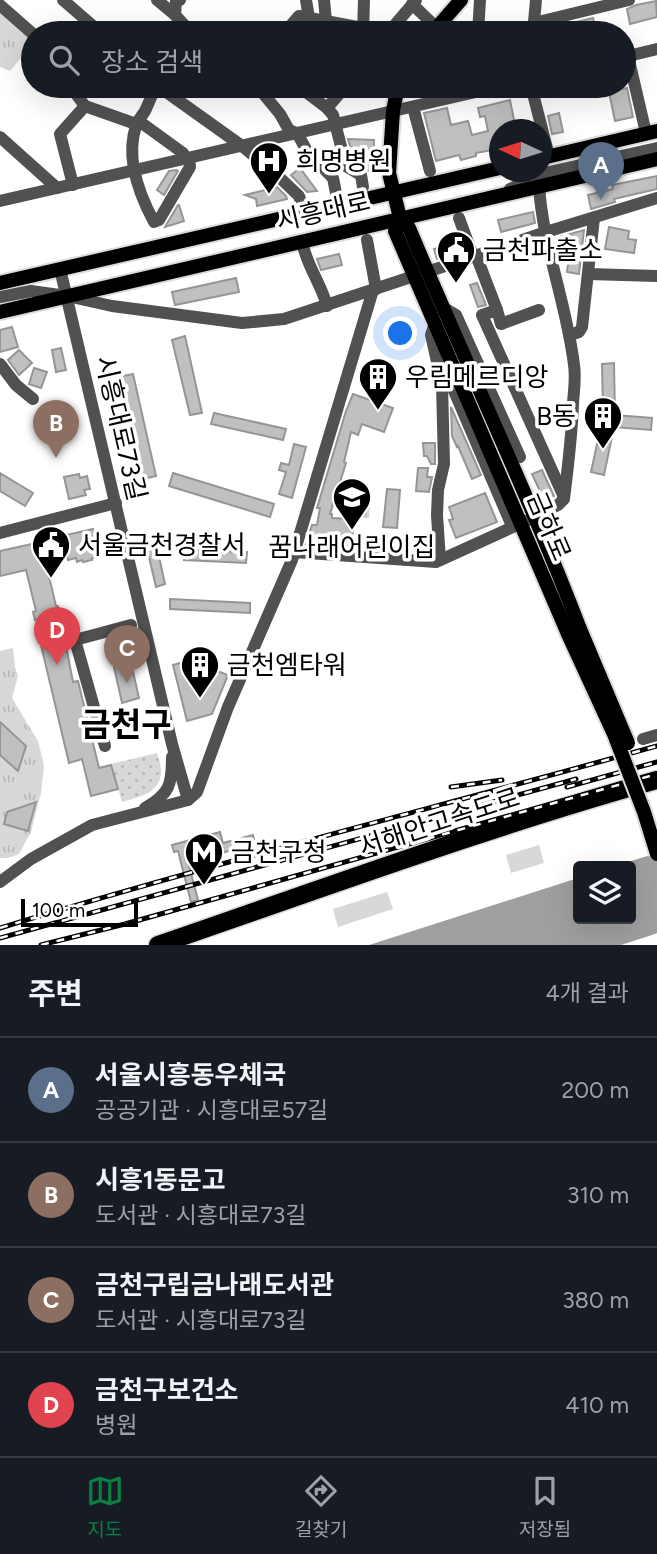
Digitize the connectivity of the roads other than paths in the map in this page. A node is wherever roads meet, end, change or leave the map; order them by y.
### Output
1 (62, 0) edge
2 (157, 0) edge
3 (306, 0) edge
4 (324, 0) edge
5 (364, 0) edge
6 (461, 0) edge
7 (481, 0) edge
8 (536, 0) edge
9 (620, 1) edge
10 (414, 2) edge
11 (177, 4) edge
12 (1, 5) edge
13 (580, 6) edge
14 (309, 18) junction
15 (87, 21) edge
16 (186, 21) edge
17 (295, 21) edge
18 (316, 21) edge
19 (327, 21) edge
20 (363, 21) edge
21 (399, 21) edge
22 (427, 21) edge
23 (443, 21) edge
24 (479, 21) edge
25 (534, 21) edge
26 (549, 21) edge
27 (21, 23) edge
28 (657, 49) edge
29 (636, 54) edge
30 (636, 86) edge
31 (79, 98) edge
32 (151, 98) edge
33 (174, 98) edge
34 (267, 98) edge
35 (318, 98) edge
36 (336, 98) edge
37 (396, 98) edge
38 (444, 98) edge
39 (533, 98) edge
40 (85, 106) junction
41 (413, 107) junction
42 (327, 108) junction
43 (393, 111) junction
44 (538, 119) edge
45 (136, 124) junction
46 (336, 124) junction
47 (297, 134) junction
48 (0, 137) edge
49 (654, 139) edge
50 (242, 146) junction
51 (552, 155) edge
52 (187, 159) junction
53 (657, 159) edge
54 (489, 170) edge
55 (135, 171) junction
56 (430, 171) dead end
57 (73, 185) junction
58 (539, 186) junction
59 (363, 187) dead end
60 (57, 188) junction
61 (337, 192) dead end
62 (394, 192) junction
63 (487, 198) junction
64 (657, 198) edge
65 (0, 201) edge
66 (304, 213) junction
67 (400, 218) junction
68 (459, 218) dead end
69 (594, 218) junction
70 (546, 232) junction
71 (367, 240) dead end
72 (302, 241) junction
73 (474, 256) junction
74 (60, 269) junction
75 (421, 274) junction
76 (588, 274) junction
77 (657, 276) edge
78 (0, 283) edge
79 (375, 289) junction
80 (67, 296) junction
81 (0, 297) edge
82 (327, 306) junction
83 (442, 307) junction
84 (496, 310) junction
85 (539, 310) dead end
86 (0, 312) edge
87 (482, 315) junction
88 (435, 323) junction
89 (460, 324) junction
90 (570, 335) junction
91 (434, 344) junction
92 (0, 364) edge
93 (33, 399) dead end
94 (520, 457) dead end
95 (564, 499) junction
96 (116, 503) junction
97 (534, 517) junction
98 (516, 525) junction
99 (0, 533) edge
100 (294, 552) junction
101 (440, 560) junction
102 (131, 625) dead end
103 (574, 631) junction
104 (657, 736) edge
105 (643, 739) dead end
106 (172, 744) junction
107 (105, 747) dead end
108 (207, 765) junction
109 (657, 780) edge
110 (657, 792) edge
111 (188, 800) junction
112 (133, 814) junction
113 (657, 824) edge
114 (657, 854) edge
115 (1, 879) edge
116 (158, 945) edge
117 (190, 945) edge

1 - 15 street
2 - 11 street
3 - 14 street
4 - 19 street
5 - 20 street
6 - 23 main road
7 - 24 street
8 - 25 street
9 - 13 street
10 - 21 street
10 - 22 street
11 - 16 street
12 - 27 street
13 - 26 street
14 - 17 street
14 - 18 street
28 - 29 street
30 - 49 street
31 - 40 street
32 - 45 street
33 - 50 street
34 - 47 street
35 - 42 street
36 - 42 street
37 - 43 main road, 금하로
38 - 41 street
39 - 44 street
40 - 45 street
40 - 57 street
41 - 43 street
41 - 56 street
42 - 46 street
43 - 46 street
43 - 62 main road, 금하로
45 - 52 street
45 - 55 street
46 - 47 street
46 - 59 street
47 - 50 street
47 - 61 street
48 - 60 street
49 - 51 main road
49 - 63 street
50 - 52 street
50 - 66 street
52 - 55 street
52 - 55 street
53 - 58 main road, 시흥대로
54 - 62 main road, 시흥대로
55 - 57 street
57 - 60 street
58 - 63 main road, 시흥대로
58 - 70 street
60 - 65 street
62 - 66 main road, 시흥대로
62 - 67 main road, 금하로
63 - 67 main road, 시흥대로
64 - 69 street
66 - 74 main road, 시흥대로
67 - 72 main road, 시흥대로
67 - 75 main road, 금하로
68 - 73 street
69 - 70 street
69 - 76 street
70 - 73 street
70 - 90 street
71 - 79 street
72 - 80 main road, 시흥대로
72 - 82 street
73 - 75 street
73 - 84 street
74 - 78 main road, 시흥대로
74 - 80 street, 시흥대로73길
75 - 79 street
75 - 83 main road, 금하로
75 - 88 main road, 금하로
76 - 77 street
76 - 90 street
79 - 82 street
79 - 100 street
80 - 81 street
80 - 82 street
80 - 86 main road, 시흥대로
80 - 96 street, 시흥대로73길
83 - 89 street
83 - 97 main road, 금하로
84 - 85 street
84 - 87 street
87 - 89 street
87 - 95 street
88 - 91 street
88 - 98 main road, 금하로
89 - 94 street
90 - 95 street
91 - 98 street
91 - 101 street
92 - 93 street
95 - 97 street
96 - 99 street
96 - 106 street, 시흥대로73길
97 - 98 street
97 - 103 main road, 금하로
98 - 101 street
98 - 103 main road, 금하로
100 - 101 street
100 - 108 street
102 - 107 street
103 - 113 main road, 금하로, bridge
103 - 114 main road, 금하로, bridge
104 - 105 street
106 - 108 street
106 - 111 street, 시흥대로73길
106 - 112 street
108 - 111 street
109 - 116 highway, 서해안고속도로
110 - 117 highway, 서해안고속도로
111 - 112 street
112 - 115 street

